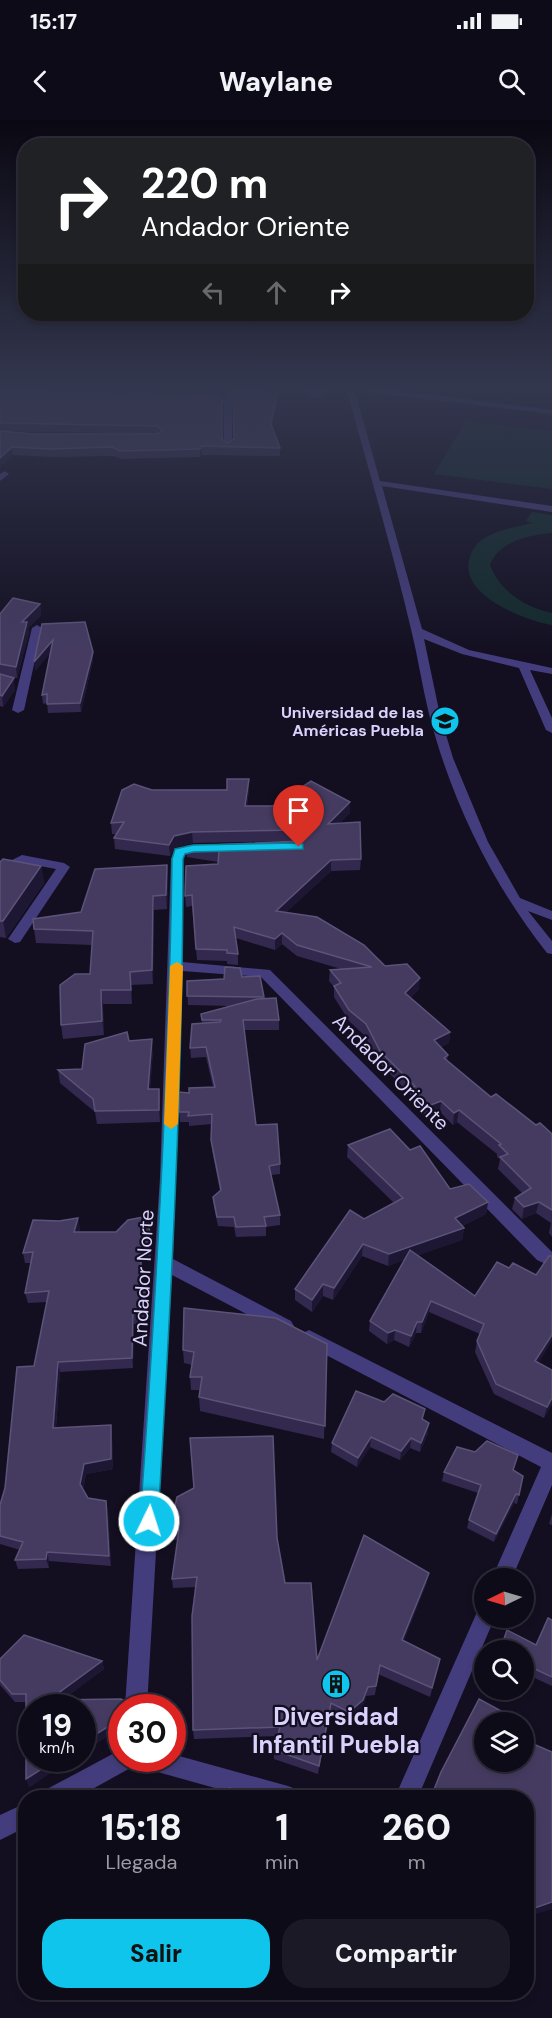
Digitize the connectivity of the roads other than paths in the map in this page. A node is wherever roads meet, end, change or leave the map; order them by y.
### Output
1 (375, 480) edge
2 (376, 483) junction
3 (552, 509) edge
4 (37, 628) dead end
5 (417, 631) junction
6 (523, 666) junction
7 (552, 671) edge
8 (8, 682) edge
9 (25, 686) junction
10 (18, 710) dead end
11 (552, 730) edge
12 (216, 848) edge
13 (0, 871) edge
14 (513, 899) junction
15 (552, 916) edge
16 (15, 939) dead end
17 (552, 950) edge
18 (177, 966) junction
19 (552, 1260) edge
20 (166, 1264) junction
21 (552, 1463) edge
22 (506, 1568) edge
23 (480, 1628) edge
24 (137, 1694) edge
25 (108, 1768) edge
26 (186, 1769) edge
27 (69, 1790) edge
28 (263, 1790) edge
29 (409, 1790) edge
30 (18, 1818) edge
31 (0, 1828) edge

1 - 2 street
2 - 3 street
2 - 5 street
4 - 9 street
5 - 6 street
5 - 14 street
6 - 7 street
6 - 11 street
8 - 9 street
9 - 10 street
12 - 18 street, Andador Norte
13 - 16 street
14 - 15 street
14 - 17 street
18 - 19 street, Andador Oriente
18 - 20 street, Andador Norte
20 - 21 street
20 - 24 street, Andador Norte
21 - 22 street
23 - 29 street
25 - 27 street
26 - 28 street
30 - 31 street

